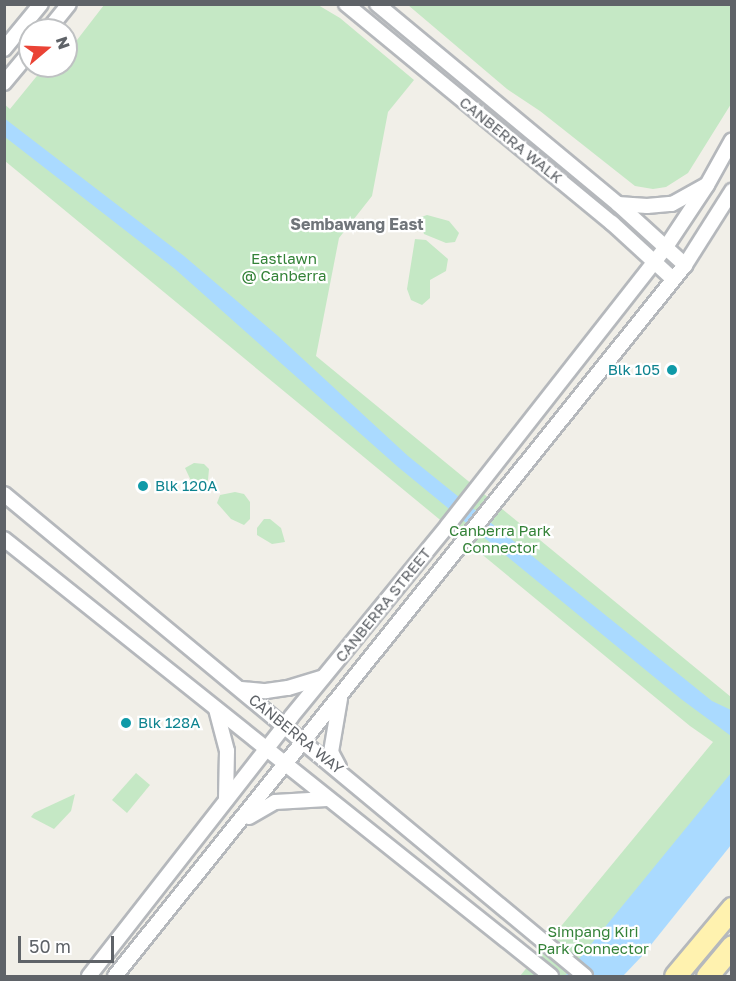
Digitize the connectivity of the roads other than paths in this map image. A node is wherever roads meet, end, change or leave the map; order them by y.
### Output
1 (41, 4) edge
2 (69, 4) edge
3 (346, 4) edge
4 (377, 4) edge
5 (58, 18) edge
6 (4, 49) edge
7 (18, 66) edge
8 (4, 83) edge
9 (732, 140) edge
10 (706, 185) junction
11 (732, 190) edge
12 (618, 204) junction
13 (666, 247) junction
14 (654, 261) junction
15 (685, 265) junction
16 (673, 279) junction
17 (4, 494) edge
18 (4, 539) edge
19 (324, 677) junction
20 (240, 689) junction
21 (340, 697) junction
22 (216, 709) junction
23 (285, 725) junction
24 (305, 741) junction
25 (266, 748) junction
26 (286, 766) junction
27 (344, 774) junction
28 (327, 799) junction
29 (226, 800) junction
30 (241, 821) junction
31 (732, 908) edge
32 (732, 946) edge
33 (89, 976) edge
34 (115, 976) edge
35 (551, 976) edge
36 (585, 976) edge
37 (675, 976) edge
38 (707, 976) edge

1 - 6 street
2 - 5 street
3 - 14 street, CANBERRA WALK
4 - 12 street, CANBERRA WALK
7 - 8 street
9 - 10 street, CANBERRA STREET
10 - 12 street
10 - 13 street, CANBERRA STREET
11 - 15 street, CANBERRA STREET
12 - 13 street, CANBERRA WALK
13 - 14 street, CANBERRA STREET
13 - 15 street, CANBERRA WALK
14 - 16 street, CANBERRA WALK
14 - 19 street, CANBERRA STREET
15 - 16 street, CANBERRA STREET
16 - 21 street, CANBERRA STREET
17 - 20 street, CANBERRA WAY
18 - 22 street, CANBERRA WAY
19 - 20 street
19 - 23 street, CANBERRA STREET
20 - 23 street, CANBERRA WAY
21 - 24 street, CANBERRA STREET
21 - 27 street
22 - 25 street, CANBERRA WAY
22 - 29 street
23 - 24 street, CANBERRA WAY
23 - 25 street, CANBERRA STREET
24 - 26 street, CANBERRA STREET
24 - 27 street, CANBERRA WAY
25 - 26 street, CANBERRA WAY
25 - 29 street, CANBERRA STREET
26 - 28 street, CANBERRA WAY
26 - 30 street, CANBERRA STREET
27 - 36 street, CANBERRA WAY
28 - 30 street
28 - 35 street, CANBERRA WAY
29 - 33 street, CANBERRA STREET
30 - 34 street, CANBERRA STREET
31 - 37 main road
32 - 38 main road

